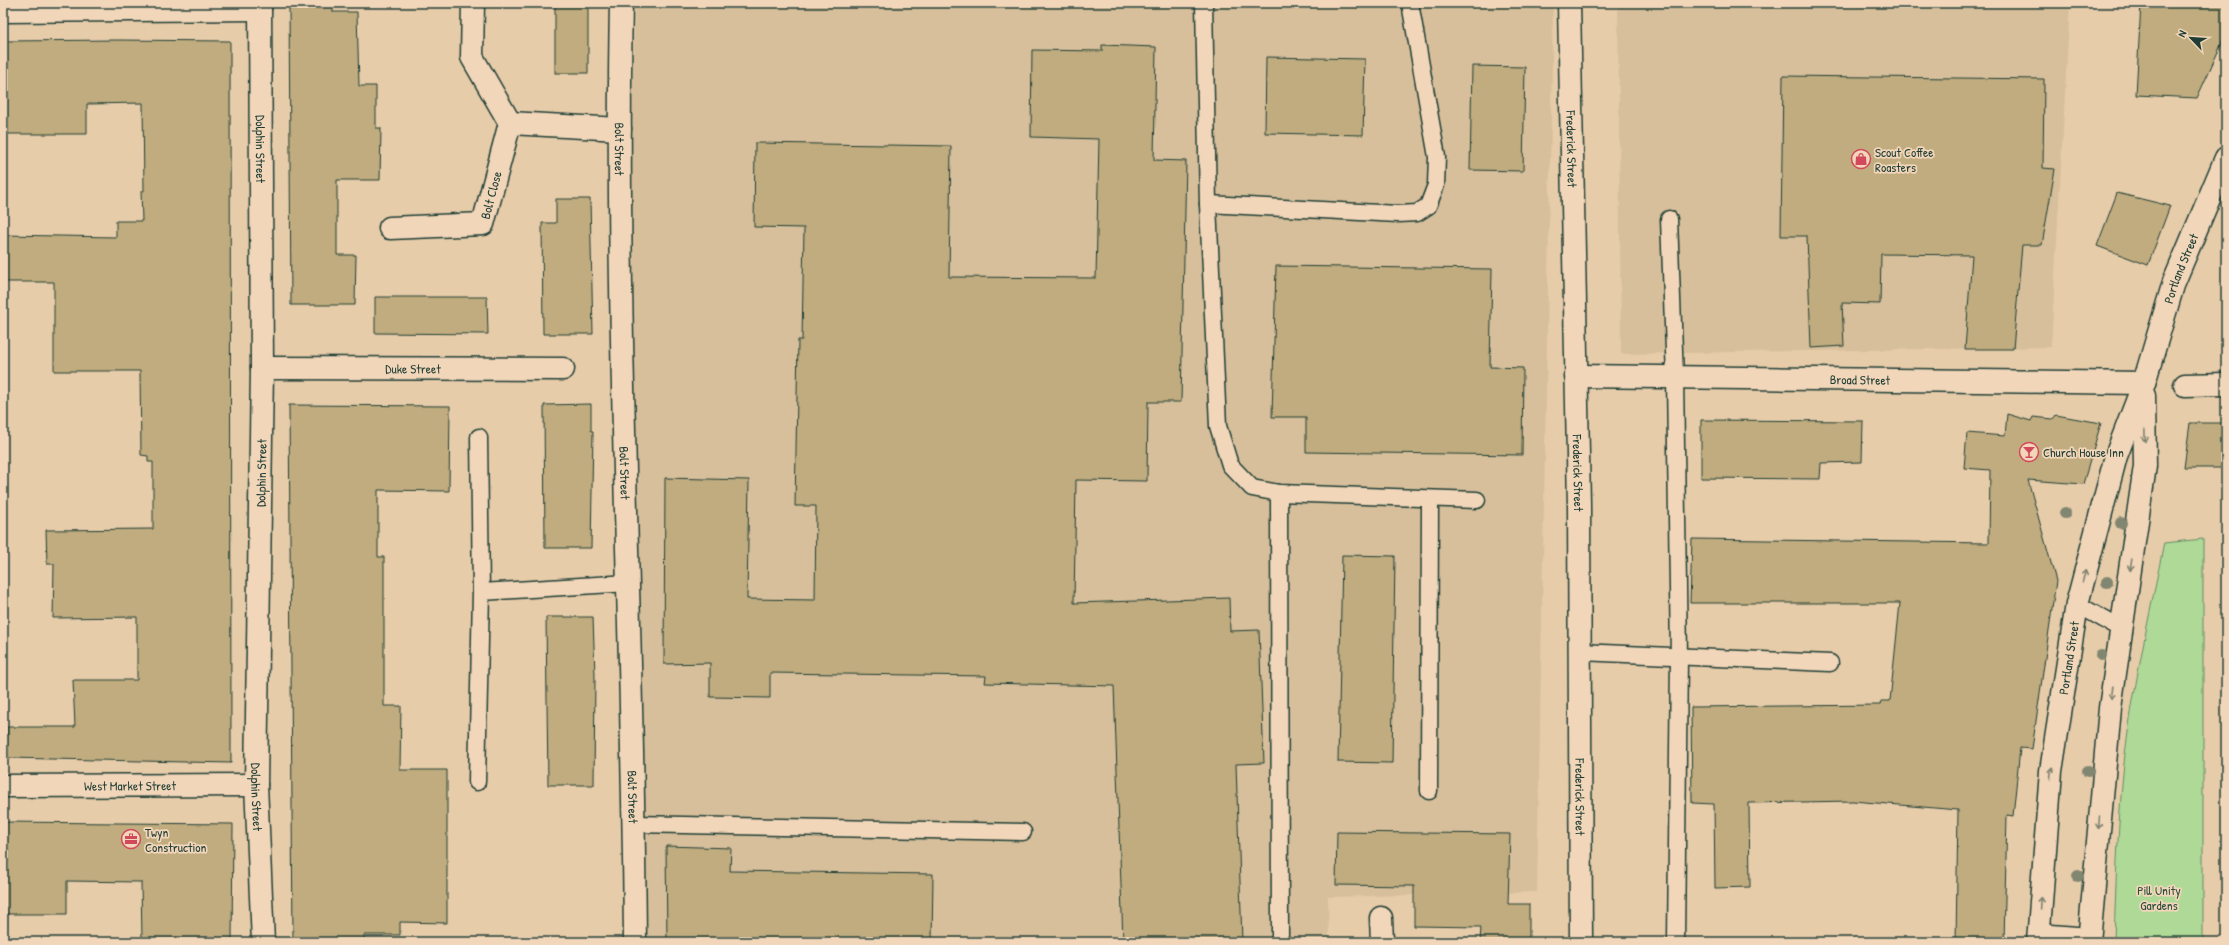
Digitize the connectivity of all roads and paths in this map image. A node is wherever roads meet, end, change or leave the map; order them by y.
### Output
1 (473, 3) edge
2 (621, 3) edge
3 (1204, 3) edge
4 (1410, 3) edge
5 (1569, 3) edge
6 (260, 6) edge
7 (3, 11) edge
8 (510, 123) junction
9 (620, 129) junction
10 (2226, 158) edge
11 (1208, 204) junction
12 (1669, 219) dead end
13 (390, 228) dead end
14 (262, 368) junction
15 (563, 369) dead end
16 (1576, 376) junction
17 (1675, 377) junction
18 (2144, 383) junction
19 (2226, 384) edge
20 (2185, 385) dead end
21 (479, 437) dead end
22 (1280, 493) junction
23 (1430, 499) junction
24 (1477, 500) dead end
25 (629, 582) junction
26 (482, 592) junction
27 (2077, 604) junction
28 (2121, 629) junction
29 (1580, 652) junction
30 (1679, 657) junction
31 (1830, 663) dead end
32 (477, 782) dead end
33 (256, 785) junction
34 (3, 786) edge
35 (1428, 791) dead end
36 (634, 824) junction
37 (1023, 832) dead end
38 (1381, 918) dead end
39 (2038, 937) edge
40 (2089, 939) edge
41 (263, 942) edge
42 (635, 942) edge
43 (1280, 942) edge
44 (1382, 942) edge
45 (1581, 942) edge
46 (1676, 942) edge

1 - 8 street
2 - 9 street, Bolt Street
3 - 11 lane
4 - 11 lane
5 - 16 street, Frederick Street
6 - 7 street
6 - 14 street, Dolphin Street
8 - 9 street
8 - 13 street, Bolt Close
9 - 25 street, Bolt Street
10 - 18 street, Portland Street
11 - 22 lane
12 - 17 lane
14 - 15 street, Duke Street
14 - 33 street, Dolphin Street
16 - 17 street, Broad Street
16 - 29 street, Frederick Street
17 - 18 street, Broad Street
17 - 30 lane
27 -> 18 street, Portland Street
18 -> 28 street, Portland Street
19 - 20 street
21 - 26 lane
22 - 23 lane
22 - 43 lane
23 - 24 lane
23 - 35 lane
25 - 26 lane
25 - 36 street, Bolt Street
26 - 32 lane
27 - 28 lane
39 -> 27 street, Portland Street
28 -> 40 street, Portland Street
29 - 30 lane
29 - 45 street, Frederick Street
30 - 31 lane
30 - 46 lane
33 - 34 street, West Market Street
33 - 41 street, Dolphin Street
36 - 37 lane
36 - 42 street, Bolt Street
38 - 44 street
39 - 40 lane

